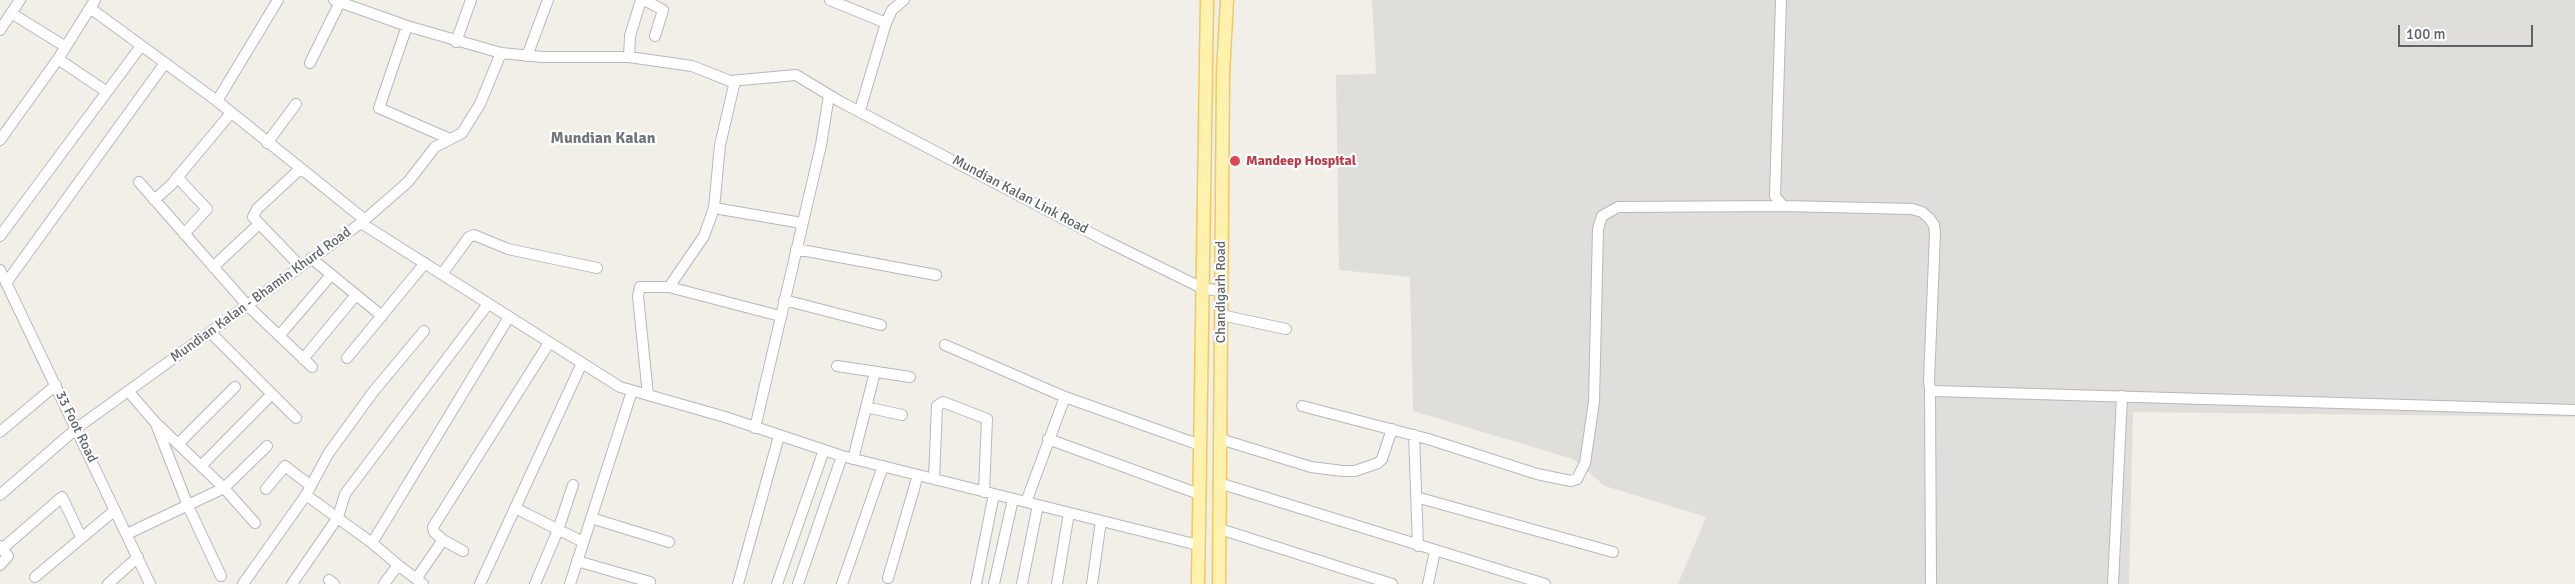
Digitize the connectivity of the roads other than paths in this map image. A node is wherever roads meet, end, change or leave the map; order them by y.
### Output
1 (20, 0) edge
2 (278, 0) edge
3 (471, 0) edge
4 (548, 0) edge
5 (643, 0) edge
6 (904, 0) edge
7 (1207, 0) edge
8 (1227, 0) edge
9 (1781, 0) edge
10 (337, 1) edge
11 (836, 1) edge
12 (92, 4) edge
13 (11, 14) junction
14 (886, 23) junction
15 (407, 26) junction
16 (0, 30) edge
17 (655, 36) dead end
18 (456, 42) junction
19 (141, 46) junction
20 (66, 47) junction
21 (501, 53) junction
22 (527, 56) junction
23 (629, 57) junction
24 (58, 58) junction
25 (165, 63) junction
26 (310, 63) dead end
27 (735, 81) junction
28 (107, 92) junction
29 (829, 95) junction
30 (217, 102) junction
31 (296, 104) dead end
32 (860, 110) junction
33 (231, 113) junction
34 (450, 139) junction
35 (0, 140) edge
36 (267, 143) junction
37 (300, 169) junction
38 (178, 177) junction
39 (138, 182) dead end
40 (154, 200) junction
41 (1783, 206) junction
42 (714, 208) junction
43 (363, 222) junction
44 (259, 224) junction
45 (802, 224) junction
46 (184, 234) junction
47 (0, 236) edge
48 (796, 249) junction
49 (311, 258) junction
50 (425, 263) junction
51 (300, 266) junction
52 (213, 267) junction
53 (597, 268) dead end
54 (0, 270) edge
55 (442, 274) junction
56 (331, 275) junction
57 (936, 275) dead end
58 (6, 283) junction
59 (669, 287) junction
60 (1202, 288) junction
61 (1221, 291) junction
62 (356, 295) junction
63 (784, 300) junction
64 (488, 304) junction
65 (247, 305) junction
66 (1221, 314) junction
67 (382, 316) junction
68 (780, 316) junction
69 (509, 317) junction
70 (882, 325) dead end
71 (1286, 329) dead end
72 (210, 332) junction
73 (424, 332) dead end
74 (279, 336) junction
75 (549, 343) junction
76 (945, 345) dead end
77 (347, 358) dead end
78 (303, 359) junction
79 (582, 363) junction
80 (837, 366) dead end
81 (312, 368) dead end
82 (875, 372) junction
83 (910, 376) dead end
84 (56, 385) junction
85 (235, 387) dead end
86 (1930, 388) junction
87 (128, 391) junction
88 (632, 391) junction
89 (272, 394) junction
90 (648, 395) junction
91 (2122, 396) junction
92 (1065, 397) junction
93 (1302, 406) dead end
94 (866, 407) junction
95 (2575, 410) edge
96 (902, 415) dead end
97 (296, 418) dead end
98 (154, 421) junction
99 (77, 428) junction
100 (755, 428) junction
101 (1392, 429) junction
102 (0, 432) edge
103 (779, 436) junction
104 (1414, 436) junction
105 (1048, 439) junction
106 (1220, 439) junction
107 (178, 444) junction
108 (1200, 445) junction
109 (267, 446) dead end
110 (824, 450) junction
111 (842, 456) junction
112 (853, 459) junction
113 (201, 466) junction
114 (883, 466) junction
115 (918, 475) junction
116 (934, 479) junction
117 (1219, 483) junction
118 (573, 485) dead end
119 (224, 488) junction
120 (266, 489) dead end
121 (308, 491) junction
122 (989, 493) junction
123 (0, 494) edge
124 (1199, 494) junction
125 (1416, 496) junction
126 (1013, 499) junction
127 (1026, 502) junction
128 (1038, 505) junction
129 (188, 506) junction
130 (515, 508) junction
131 (116, 510) junction
132 (1069, 513) junction
133 (338, 517) junction
134 (591, 518) junction
135 (1101, 521) junction
136 (255, 523) dead end
137 (1220, 529) junction
138 (558, 530) junction
139 (127, 534) junction
140 (81, 537) junction
141 (443, 540) junction
142 (583, 542) junction
143 (669, 542) dead end
144 (372, 543) junction
145 (1198, 545) junction
146 (1418, 546) junction
147 (1, 547) edge
148 (464, 551) dead end
149 (1435, 552) junction
150 (1612, 552) dead end
151 (138, 558) junction
152 (577, 561) junction
153 (0, 565) edge
154 (398, 565) junction
155 (221, 576) dead end
156 (35, 577) dead end
157 (888, 578) dead end
158 (419, 582) edge
159 (650, 582) dead end
160 (108, 584) edge
161 (150, 584) edge
162 (243, 584) edge
163 (292, 584) edge
164 (384, 584) edge
165 (481, 584) edge
166 (535, 584) edge
167 (570, 584) edge
168 (738, 584) edge
169 (777, 584) edge
170 (798, 584) edge
171 (842, 584) edge
172 (976, 584) edge
173 (994, 584) edge
174 (1022, 584) edge
175 (1057, 584) edge
176 (1092, 584) edge
177 (1198, 584) edge
178 (1219, 584) edge
179 (1392, 584) edge
180 (1428, 584) edge
181 (1545, 584) edge
182 (1931, 584) edge
183 (2113, 584) edge

1 - 13 street
2 - 30 street
3 - 18 street
4 - 22 street
5 - 17 street
5 - 23 street
6 - 14 street
7 - 60 main road, Chandigarh Road
8 - 61 main road, Chandigarh Road
9 - 41 street
10 - 15 street
10 - 26 street
11 - 14 street
12 - 19 street
12 - 20 street
13 - 16 street
13 - 20 street
14 - 32 street
15 - 18 street
15 - 34 street
18 - 21 street
19 - 25 street
19 - 28 street
20 - 24 street
21 - 22 street
21 - 34 street
22 - 23 street
23 - 27 street
24 - 28 street
24 - 35 street
25 - 30 street
25 - 58 street
27 - 29 street, Mundian Kalan Link Road
27 - 42 street
28 - 47 street
29 - 32 street, Mundian Kalan Link Road
29 - 45 street
30 - 33 street
31 - 36 street
32 - 60 street, Mundian Kalan Link Road
33 - 36 street
33 - 38 street
34 - 43 street
36 - 37 street
37 - 43 street
37 - 44 street
38 - 40 street
38 - 46 street
39 - 40 street
40 - 46 street
41 - 86 street
41 - 104 street
42 - 45 street
42 - 59 street
43 - 49 street, Mundian Kalan - Bhamin Khurd Road
43 - 50 street, Mundian Kalan - Bhamin Khurd Road
44 - 51 street
44 - 52 street
45 - 48 street
46 - 52 street
48 - 57 street
48 - 63 street
49 - 51 street, Mundian Kalan - Bhamin Khurd Road
49 - 56 street
50 - 55 street, Mundian Kalan - Bhamin Khurd Road
50 - 67 street
51 - 65 street, Mundian Kalan - Bhamin Khurd Road
52 - 65 street
53 - 55 street
54 - 58 street, 33 Foot Road
55 - 64 street, Mundian Kalan - Bhamin Khurd Road
56 - 62 street
56 - 74 street
58 - 84 street, 33 Foot Road
59 - 68 street
59 - 90 street
60 - 61 street, Mundian Kalan Link Road
60 - 108 main road, Chandigarh Road
61 - 66 main road, Chandigarh Road
62 - 67 street
62 - 78 street
63 - 68 street
63 - 70 street
64 - 69 street, Mundian Kalan - Bhamin Khurd Road
64 - 133 street
65 - 72 street, Mundian Kalan - Bhamin Khurd Road
65 - 74 street
66 - 71 street
66 - 106 main road, Chandigarh Road
67 - 77 street
68 - 100 street
69 - 75 street, Mundian Kalan - Bhamin Khurd Road
69 - 144 street
72 - 87 street, Mundian Kalan - Bhamin Khurd Road
72 - 89 street
73 - 121 street
74 - 78 street
75 - 79 street, Mundian Kalan - Bhamin Khurd Road
75 - 141 street
76 - 92 street
78 - 81 street
79 - 88 street, Mundian Kalan - Bhamin Khurd Road
79 - 130 street
80 - 82 street
82 - 83 street
82 - 94 street
84 - 99 street, 33 Foot Road
84 - 102 street
85 - 107 street
86 - 91 street
86 - 182 street
87 - 98 street
87 - 99 street, Mundian Kalan - Bhamin Khurd Road
88 - 90 street, Mundian Kalan - Bhamin Khurd Road
88 - 134 street
89 - 97 street
89 - 113 street
90 - 100 street, Mundian Kalan - Bhamin Khurd Road
91 - 95 street
91 - 183 street
92 - 105 street
92 - 108 street
93 - 101 street
94 - 96 street
94 - 112 street
98 - 107 street
98 - 129 street
99 - 123 street, Mundian Kalan - Bhamin Khurd Road
99 - 131 street, 33 Foot Road
100 - 103 street, Mundian Kalan - Bhamin Khurd Road
101 - 104 street
101 - 106 street
103 - 110 street, Mundian Kalan - Bhamin Khurd Road
103 - 168 street
104 - 125 street
105 - 124 street
105 - 127 street
106 - 117 main road, Chandigarh Road
107 - 113 street
108 - 124 main road, Chandigarh Road
109 - 119 street
110 - 111 street, Mundian Kalan - Bhamin Khurd Road
110 - 169 street
111 - 112 street, Mundian Kalan - Bhamin Khurd Road
111 - 170 street
112 - 114 street, Mundian Kalan - Bhamin Khurd Road
113 - 119 street
114 - 115 street, Mundian Kalan - Bhamin Khurd Road
114 - 171 street
115 - 116 street, Mundian Kalan - Bhamin Khurd Road
115 - 157 street
116 - 122 street, Mundian Kalan - Bhamin Khurd Road
116 - 122 street
117 - 137 main road, Chandigarh Road
117 - 146 street
118 - 138 street
119 - 129 street
119 - 136 street
120 - 121 street
121 - 133 street
121 - 162 street
122 - 126 street, Mundian Kalan - Bhamin Khurd Road
122 - 172 street
124 - 145 main road, Chandigarh Road
125 - 146 street
125 - 150 street
126 - 127 street, Mundian Kalan - Bhamin Khurd Road
126 - 173 street
127 - 128 street, Mundian Kalan - Bhamin Khurd Road
128 - 132 street, Mundian Kalan - Bhamin Khurd Road
128 - 174 street
129 - 139 street
129 - 155 street
130 - 138 street
130 - 165 street
131 - 139 street, 33 Foot Road
131 - 140 street
132 - 135 street, Mundian Kalan - Bhamin Khurd Road
132 - 175 street
133 - 144 street
133 - 163 street
134 - 142 street
134 - 143 street
135 - 145 street, Mundian Kalan - Bhamin Khurd Road
135 - 176 street
137 - 178 main road, Chandigarh Road
137 - 179 street
138 - 142 street
138 - 166 street
139 - 151 street, 33 Foot Road
140 - 147 street
140 - 156 street
141 - 148 street
141 - 158 street
142 - 152 street
144 - 154 street
145 - 177 main road, Chandigarh Road
146 - 149 street
147 - 153 street
149 - 180 street
149 - 181 street
151 - 160 street
151 - 161 street, 33 Foot Road
152 - 159 street
152 - 167 street
154 - 158 street
154 - 164 street

